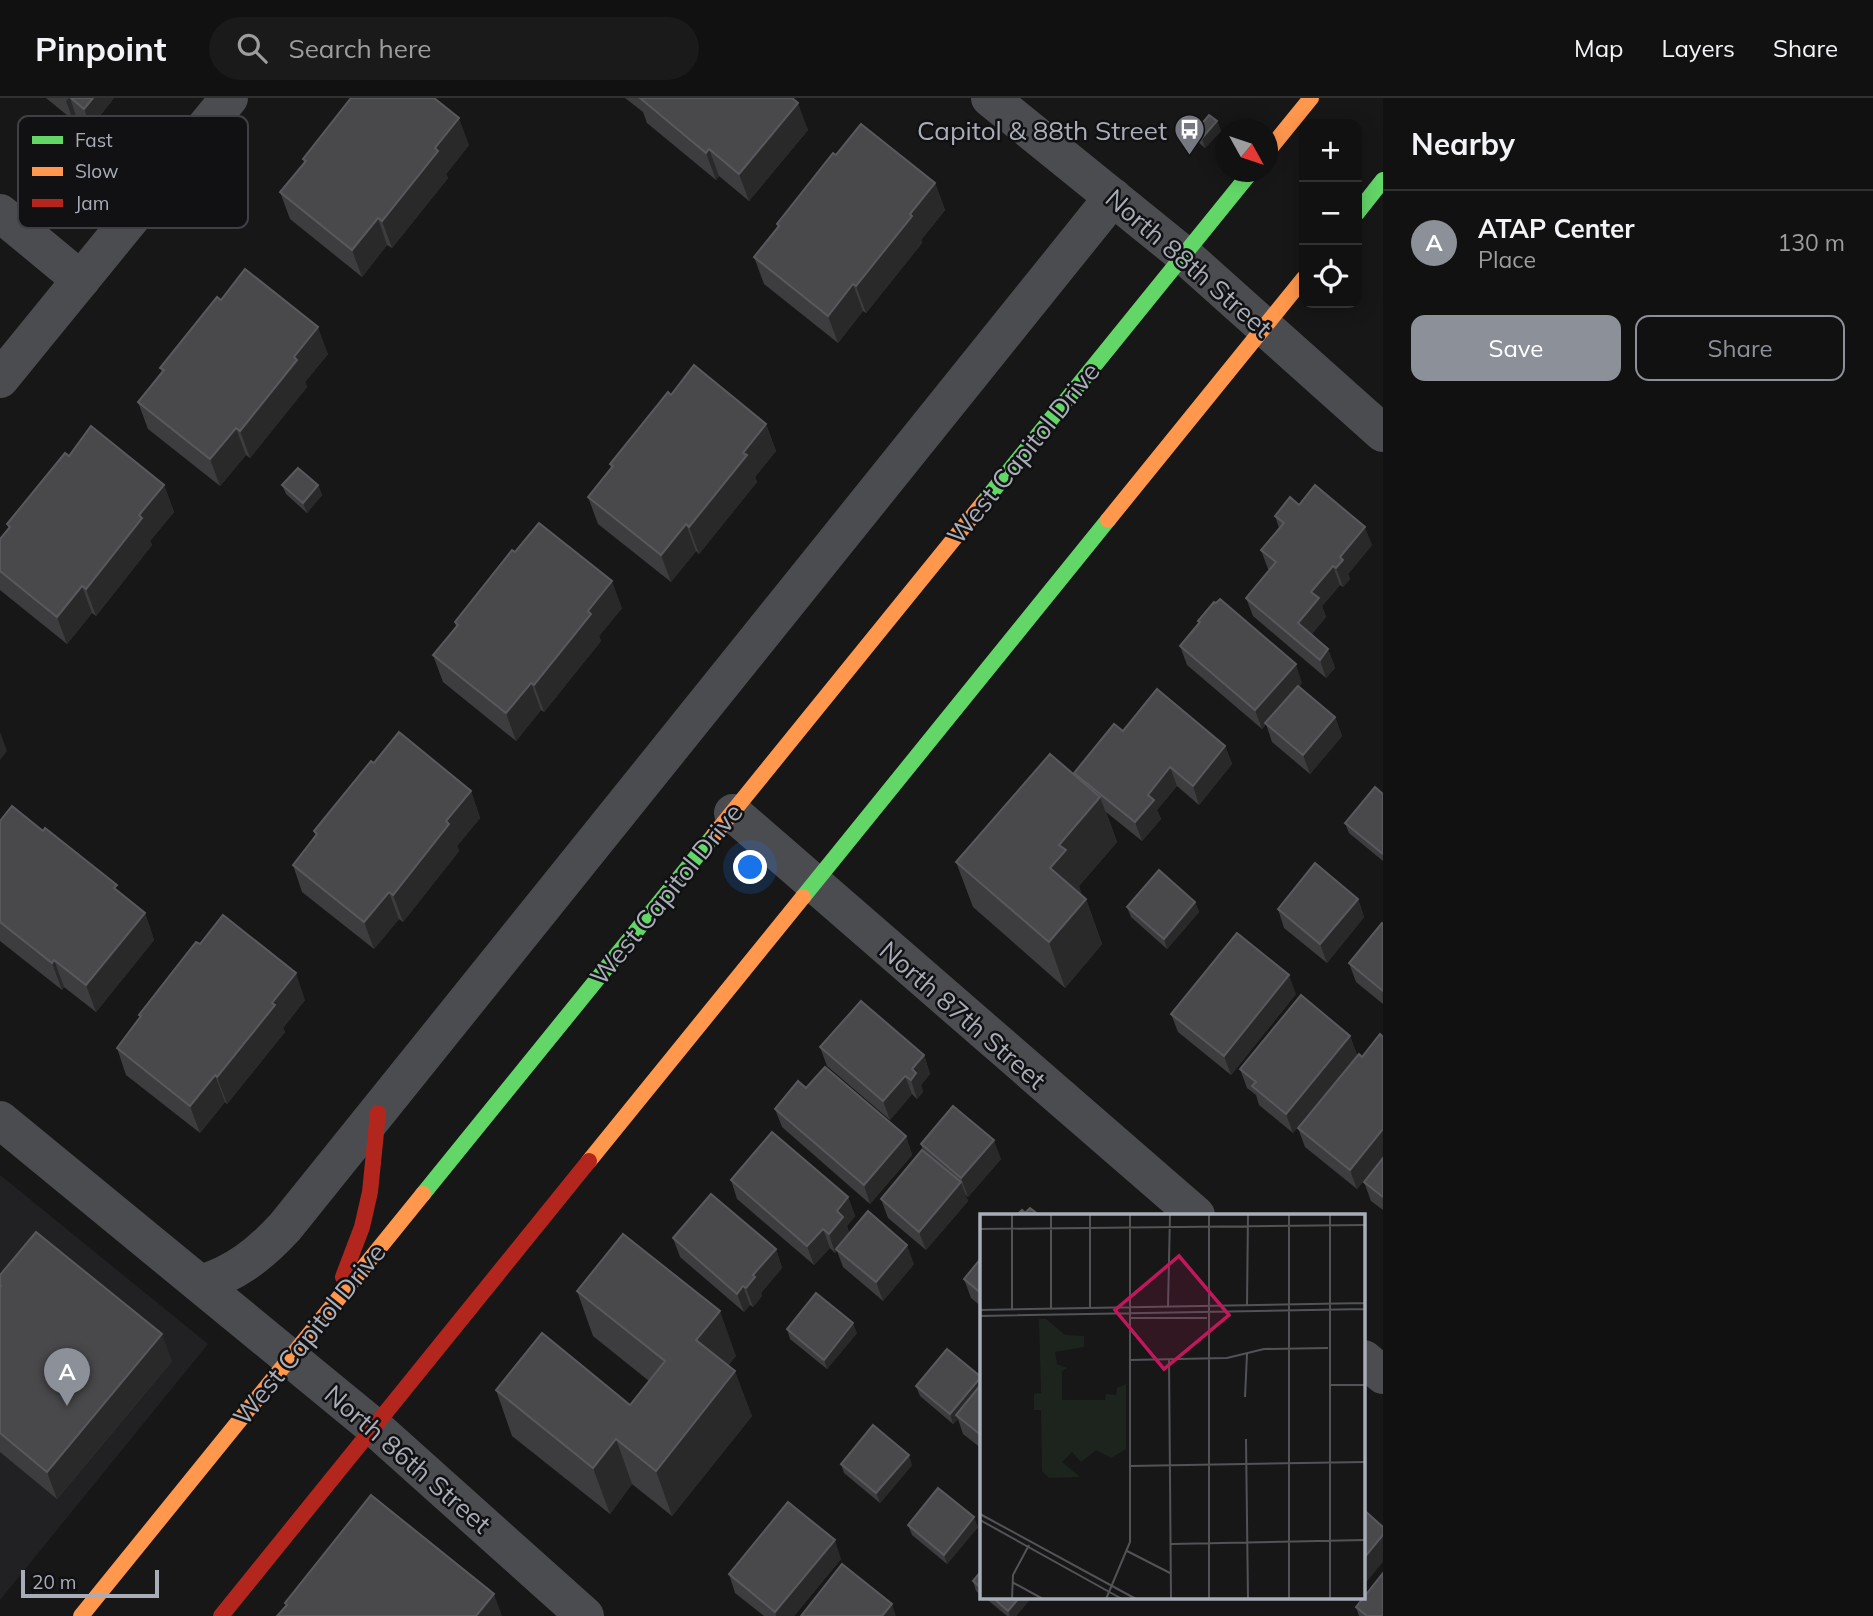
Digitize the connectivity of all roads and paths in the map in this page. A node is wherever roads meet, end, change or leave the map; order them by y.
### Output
1 (229, 98) edge
2 (990, 98) edge
3 (1311, 98) edge
4 (214, 116) edge
5 (1278, 139) edge
6 (1383, 180) edge
7 (1243, 182) edge
8 (1113, 197) junction
9 (1362, 207) edge
10 (0, 213) edge
11 (18, 228) edge
12 (18, 228) edge
13 (123, 228) edge
14 (1184, 255) junction
15 (81, 280) junction
16 (1299, 284) edge
17 (1264, 327) junction
18 (0, 379) edge
19 (1383, 433) edge
20 (733, 813) junction
21 (813, 883) junction
22 (378, 1113) junction
23 (0, 1120) edge
24 (1195, 1214) edge
25 (200, 1284) junction
26 (332, 1306) junction
27 (290, 1358) junction
28 (1366, 1361) edge
29 (1383, 1375) edge
30 (374, 1427) junction
31 (81, 1616) edge
32 (221, 1616) edge
33 (585, 1616) edge

1 - 4 street
2 - 8 street, North 88th Street
3 - 5 main road
6 - 9 main road
7 - 14 main road, West Capitol Drive
8 - 14 street, North 88th Street
8 - 22 street
10 - 11 street
12 - 15 street
13 - 15 street
14 - 17 street, North 88th Street
14 - 20 main road, West Capitol Drive
15 - 18 street
16 - 17 main road
17 - 19 street, North 88th Street
17 - 21 main road
20 - 21 street, North 87th Street
20 - 26 main road, West Capitol Drive
21 - 24 street, North 87th Street
21 - 30 main road
22 - 25 street
22 - 26 main road
23 - 25 street, North 86th Street
25 - 27 street, North 86th Street
26 - 27 main road, West Capitol Drive
27 - 30 street, North 86th Street
27 - 31 main road, West Capitol Drive
28 - 29 street
30 - 32 main road
30 - 33 street, North 86th Street

